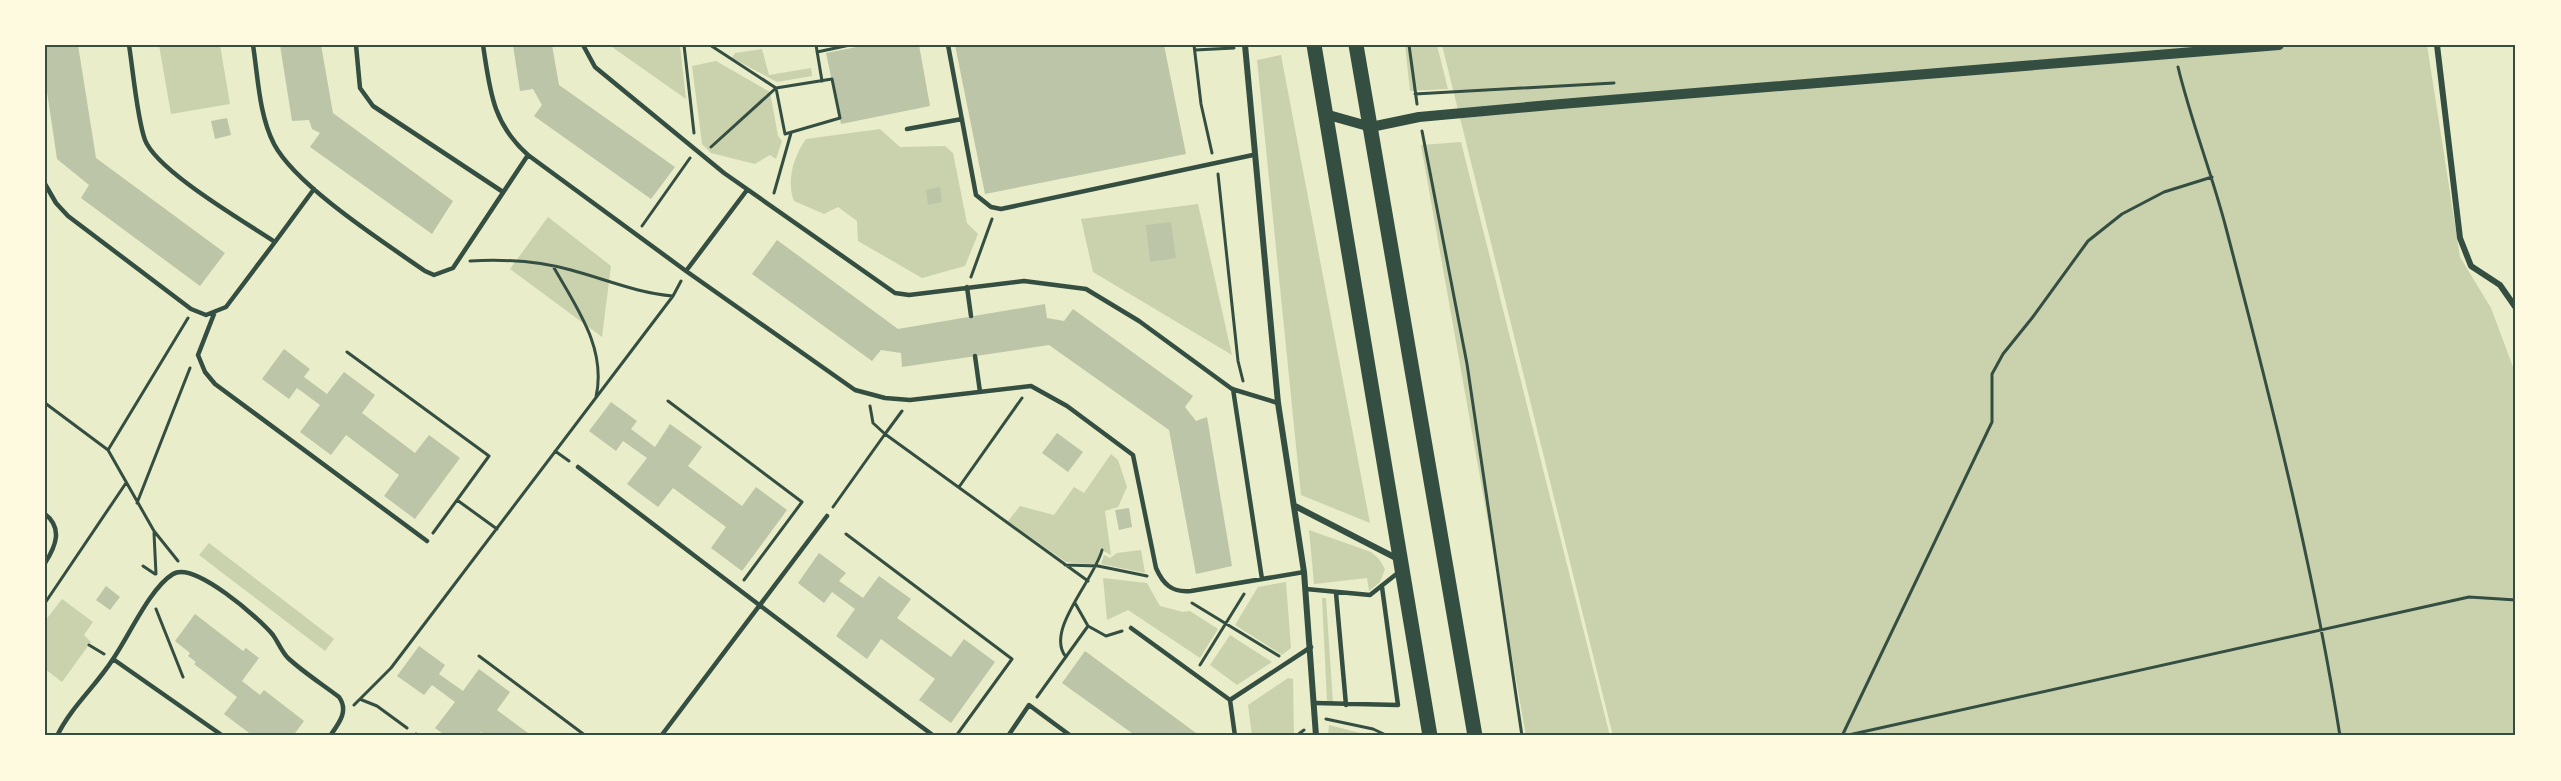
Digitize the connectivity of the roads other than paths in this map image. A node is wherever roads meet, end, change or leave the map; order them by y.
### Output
1 (129, 45) edge
2 (253, 45) edge
3 (356, 45) edge
4 (483, 45) edge
5 (583, 45) edge
6 (948, 45) edge
7 (1245, 45) edge
8 (1314, 45) edge
9 (1356, 45) edge
10 (2279, 45) edge
11 (2437, 45) edge
12 (1325, 114) junction
13 (962, 119) junction
14 (1371, 127) junction
15 (907, 129) dead end
16 (528, 155) junction
17 (1253, 155) junction
18 (45, 184) edge
19 (314, 189) junction
20 (747, 190) junction
21 (503, 192) junction
22 (275, 242) junction
23 (686, 271) junction
24 (967, 287) junction
25 (2516, 308) edge
26 (214, 314) junction
27 (971, 316) dead end
28 (975, 356) dead end
29 (1233, 389) junction
30 (980, 392) junction
31 (1278, 403) junction
32 (578, 467) road end
33 (1294, 506) junction
34 (45, 514) edge
35 (827, 516) road end
36 (427, 542) road end
37 (45, 563) edge
38 (1400, 565) junction
39 (1304, 572) junction
40 (1262, 579) junction
41 (1382, 586) junction
42 (1306, 589) junction
43 (1336, 593) junction
44 (760, 606) junction
45 (1131, 628) road end
46 (1311, 647) junction
47 (113, 659) junction
48 (1230, 700) junction
49 (1315, 703) junction
50 (1346, 705) junction
51 (57, 736) edge
52 (223, 736) edge
53 (330, 736) edge
54 (661, 736) edge
55 (934, 736) edge
56 (1008, 736) edge
57 (1071, 736) edge
58 (1235, 736) edge
59 (1316, 736) edge
60 (1430, 736) edge
61 (1475, 736) edge

1 - 22 lane
2 - 19 lane
3 - 21 lane
4 - 16 lane
5 - 20 lane
6 - 13 lane
7 - 17 street
8 - 12 main road
9 - 14 main road
10 - 14 street
11 - 25 street
12 - 14 street
12 - 38 main road
13 - 15 lane
13 - 17 lane
14 - 61 main road
16 - 21 lane
16 - 23 lane
17 - 31 street
18 - 26 lane
19 - 21 lane
19 - 22 lane
20 - 23 lane
20 - 24 lane
22 - 26 lane
23 - 30 lane
24 - 27 lane
24 - 29 lane
26 - 36 lane
28 - 30 lane
29 - 31 lane
29 - 40 lane
30 - 40 lane
31 - 33 street
32 - 44 lane
33 - 38 street
33 - 39 street
34 - 37 lane
35 - 44 lane
38 - 41 lane
38 - 60 main road
39 - 40 lane
39 - 42 street
41 - 43 lane
41 - 50 lane
42 - 43 lane
42 - 46 street
43 - 50 lane
44 - 54 lane
44 - 55 lane
45 - 48 lane
46 - 48 lane
46 - 49 street
47 - 51 lane
47 - 52 lane
47 - 53 lane
48 - 58 lane
49 - 50 lane
49 - 59 street
56 - 57 lane

